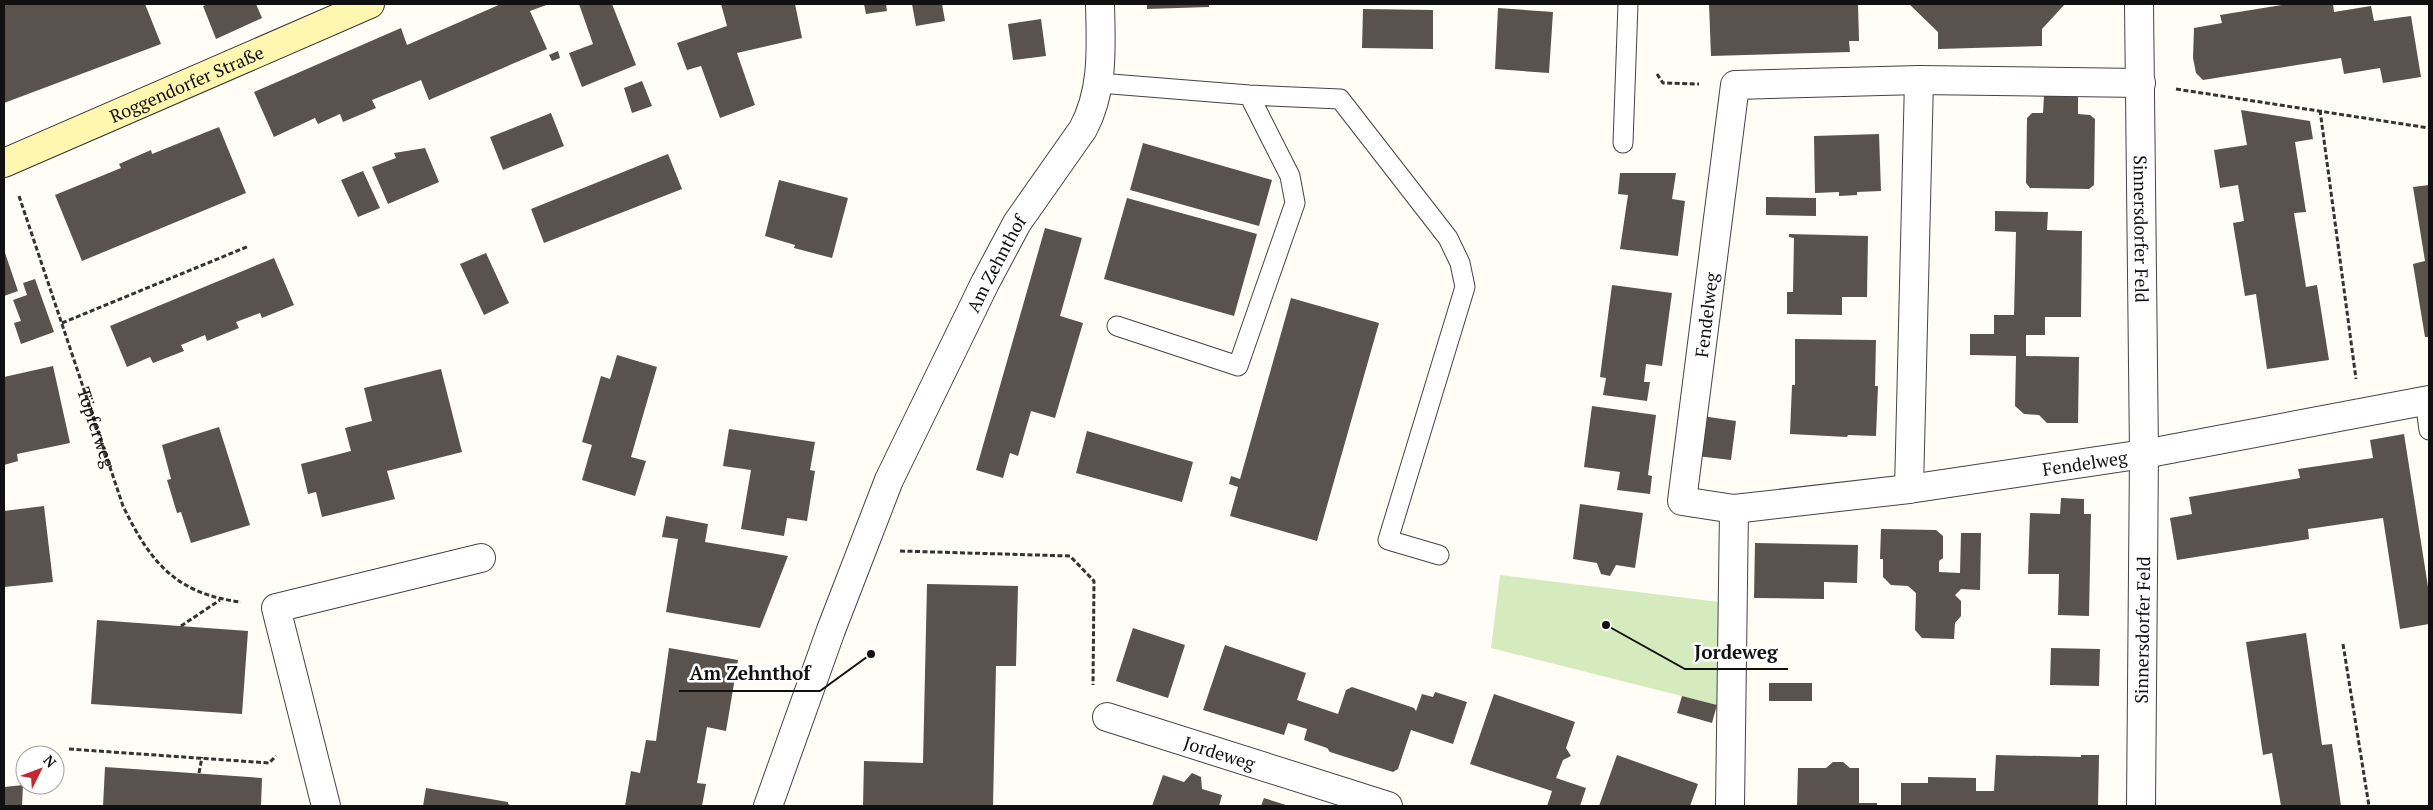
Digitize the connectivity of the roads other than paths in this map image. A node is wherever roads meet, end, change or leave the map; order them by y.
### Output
1 (370, 4) edge
2 (1100, 4) edge
3 (1628, 4) edge
4 (2139, 4) edge
5 (1918, 80) junction
6 (2140, 83) junction
7 (1099, 84) junction
8 (1250, 95) junction
9 (1623, 143) dead end
10 (6, 162) edge
11 (1117, 326) dead end
12 (2427, 400) edge
13 (2429, 430) edge
14 (2144, 454) junction
15 (1909, 489) junction
16 (1734, 509) junction
17 (1438, 555) dead end
18 (481, 558) dead end
19 (1107, 717) road end
20 (326, 806) edge
21 (768, 806) edge
22 (1388, 806) edge
23 (1730, 806) edge
24 (2141, 806) edge

1 - 10 main road, Roggendorfer Straße
2 - 7 street, Am Zehnthof
3 - 9 lane
4 - 6 street, Sinnersdorfer Feld
5 - 6 street
5 - 15 street
5 - 16 street, Fendelweg
6 - 14 street, Sinnersdorfer Feld
7 - 8 lane
7 - 21 street, Am Zehnthof
8 - 11 lane
8 - 17 lane
12 - 13 lane
12 - 14 street
14 - 15 street, Fendelweg
14 - 24 street, Sinnersdorfer Feld
15 - 16 street, Fendelweg
16 - 23 street
18 - 20 street
19 - 22 street, Jordeweg

